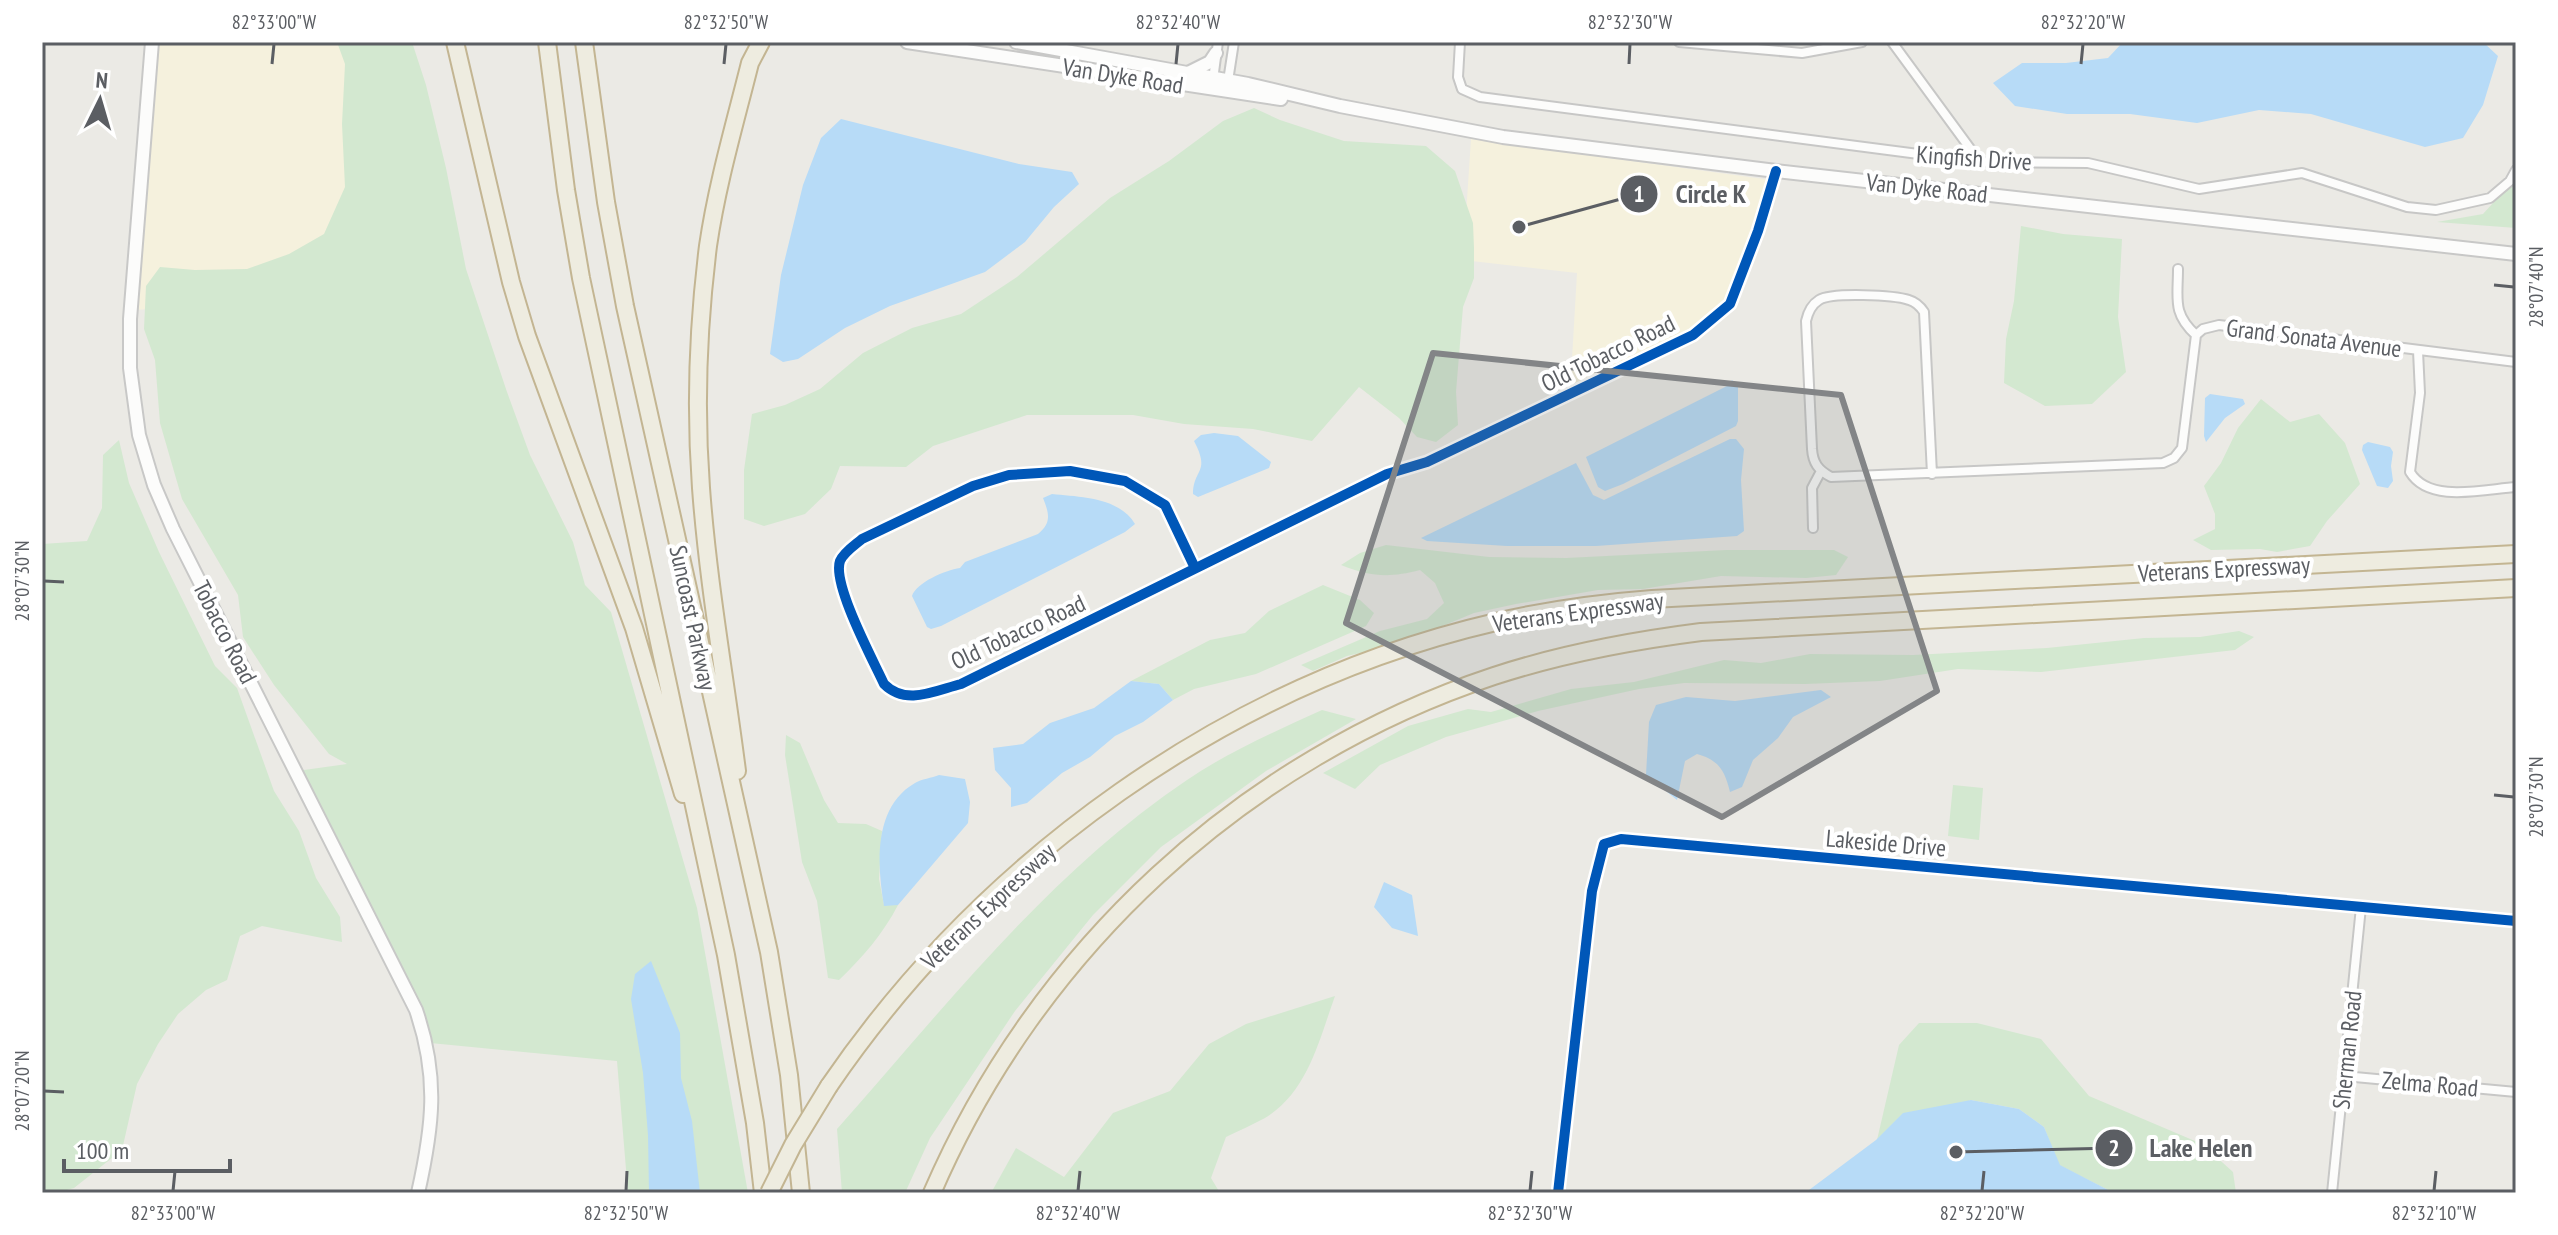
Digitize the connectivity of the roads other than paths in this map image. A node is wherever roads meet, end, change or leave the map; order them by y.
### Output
1 (152, 42) edge
2 (455, 42) edge
3 (547, 42) edge
4 (584, 42) edge
5 (750, 42) edge
6 (761, 42) edge
7 (907, 42) edge
8 (1016, 42) edge
9 (1234, 42) edge
10 (1460, 42) edge
11 (1679, 42) edge
12 (1862, 42) edge
13 (1892, 42) edge
14 (1217, 47) edge
15 (750, 63) junction
16 (1187, 73) junction
17 (1228, 81) junction
18 (1214, 84) junction
19 (1340, 106) junction
20 (1980, 162) junction
21 (2516, 170) edge
22 (1776, 171) junction
23 (2516, 254) edge
24 (2178, 269) dead end
25 (2196, 335) junction
26 (2418, 351) junction
27 (2516, 362) edge
28 (1821, 471) junction
29 (1932, 474) junction
30 (2516, 487) edge
31 (1813, 528) dead end
32 (2516, 554) edge
33 (1195, 568) junction
34 (2516, 588) edge
35 (748, 852) junction
36 (712, 888) junction
37 (2361, 907) junction
38 (2516, 921) edge
39 (2344, 1076) junction
40 (2516, 1092) edge
41 (418, 1193) edge
42 (766, 1193) edge
43 (801, 1193) edge
44 (932, 1193) edge
45 (1558, 1193) edge
46 (2332, 1193) edge

1 - 41 main road, Tobacco Road
2 - 36 highway
3 - 36 highway, Suncoast Parkway
4 - 35 highway, Suncoast Parkway
5 - 15 highway
6 - 15 highway
7 - 18 main road, Van Dyke Road
8 - 16 main road, Van Dyke Road
9 - 17 street
10 - 20 street, Kingfish Drive
11 - 12 street
13 - 20 street
14 - 16 main road
14 - 18 street
15 - 35 highway
16 - 18 main road, Van Dyke Road
17 - 18 main road, Van Dyke Road
17 - 19 main road, Van Dyke Road
18 - 19 main road, Van Dyke Road
19 - 22 main road, Van Dyke Road
20 - 21 street, Kingfish Drive
22 - 23 main road, Van Dyke Road
22 - 33 street, Old Tobacco Road
24 - 25 street
25 - 26 street, Grand Sonata Avenue
25 - 29 street, Grand Sonata Avenue
26 - 27 street, Grand Sonata Avenue
26 - 30 street
28 - 29 street, Grand Sonata Avenue
28 - 29 street
28 - 31 street
32 - 42 highway, Veterans Expressway, bridge
33 - 33 street, Old Tobacco Road
34 - 44 highway, Veterans Expressway
35 - 43 highway, Suncoast Parkway
36 - 42 highway, Suncoast Parkway
37 - 38 street, Lakeside Drive
37 - 39 street, Sherman Road
37 - 45 street, Lakeside Drive
39 - 40 street, Zelma Road
39 - 46 street, Sherman Road

